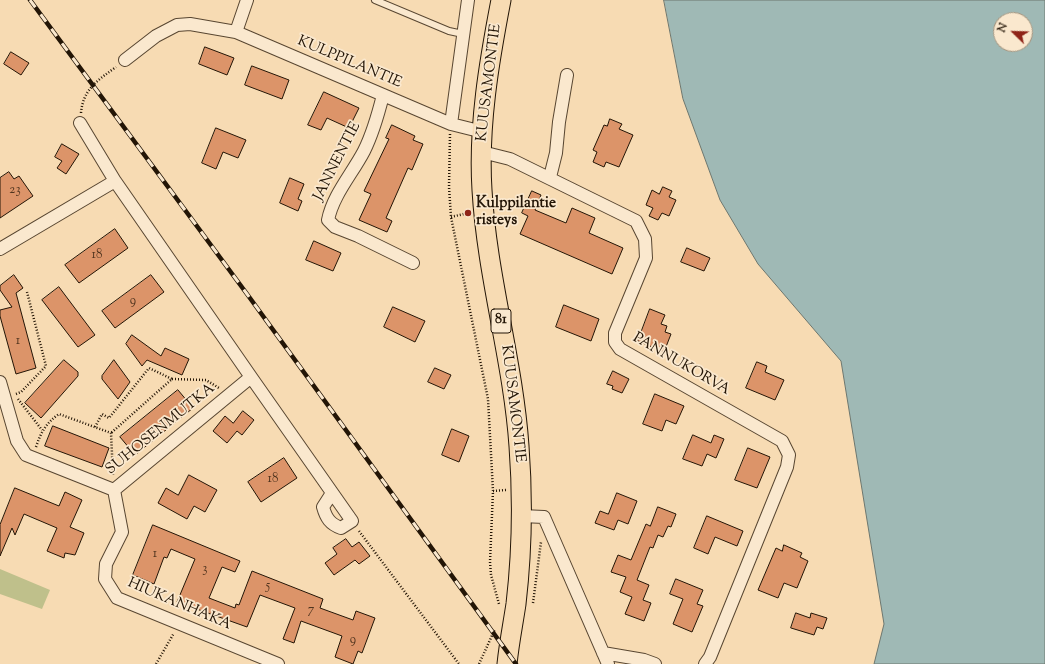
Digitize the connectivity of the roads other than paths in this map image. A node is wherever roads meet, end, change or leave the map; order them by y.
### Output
1 (247, 0) edge
2 (375, 0) edge
3 (468, 0) edge
4 (501, 0) edge
5 (236, 32) junction
6 (463, 34) junction
7 (125, 60) road end
8 (567, 75) dead end
9 (383, 95) junction
10 (80, 123) road end
11 (450, 124) junction
12 (483, 132) junction
13 (482, 152) junction
14 (550, 178) junction
15 (115, 181) junction
16 (0, 249) edge
17 (413, 263) dead end
18 (251, 377) junction
19 (0, 382) edge
20 (114, 490) junction
21 (332, 493) junction
22 (522, 516) junction
23 (509, 643) junction
24 (606, 659) edge
25 (271, 663) edge
26 (502, 664) edge
27 (507, 664) edge
28 (656, 664) edge
29 (705, 664) edge

1 - 5 street
2 - 6 lane
3 - 6 street
4 - 12 main road, KUUSAMONTIE / 81
5 - 7 street, KULPPILANTIE
5 - 9 street, KULPPILANTIE
6 - 11 street
8 - 14 street
9 - 11 street, KULPPILANTIE
9 - 17 street, JANNENTIE
10 - 15 street
11 - 12 street, KULPPILANTIE
12 - 13 main road, KUUSAMONTIE / 81
13 - 14 street, PANNUKORVA
13 - 22 main road, KUUSAMONTIE / 81
14 - 29 street, PANNUKORVA
15 - 16 street
15 - 18 street
18 - 20 street, SUHOSENMUTKA
18 - 21 street
19 - 20 street, SUHOSENMUTKA
20 - 25 street, HIUKANHAKA
21 - 21 street
22 - 23 main road, KUUSAMONTIE / 81
22 - 24 street
23 - 26 main road, KUUSAMONTIE / 81
23 - 27 main road, KUUSAMONTIE / 81
24 - 28 street

